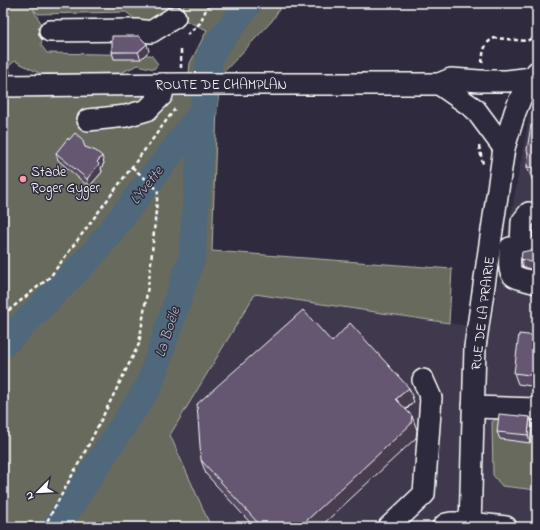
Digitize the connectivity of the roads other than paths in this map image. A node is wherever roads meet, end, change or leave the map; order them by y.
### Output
1 (175, 16) dead end
2 (50, 31) dead end
3 (535, 75) edge
4 (172, 84) junction
5 (439, 84) junction
6 (3, 86) edge
7 (88, 120) dead end
8 (504, 148) junction
9 (529, 213) dead end
10 (537, 284) edge
11 (423, 380) dead end
12 (473, 407) junction
13 (537, 409) edge
14 (470, 525) edge
15 (389, 527) edge
16 (443, 527) edge
17 (506, 527) edge

1 - 2 street
3 - 5 street, ROUTE DE CHAMPLAN
3 - 8 street
4 - 5 street, ROUTE DE CHAMPLAN
4 - 6 street, ROUTE DE CHAMPLAN
4 - 7 street
5 - 8 street
8 - 12 street, RUE DE LA PRAIRIE
9 - 10 street
11 - 15 street
12 - 13 street
12 - 14 street, RUE DE LA PRAIRIE
14 - 16 street
14 - 17 street

